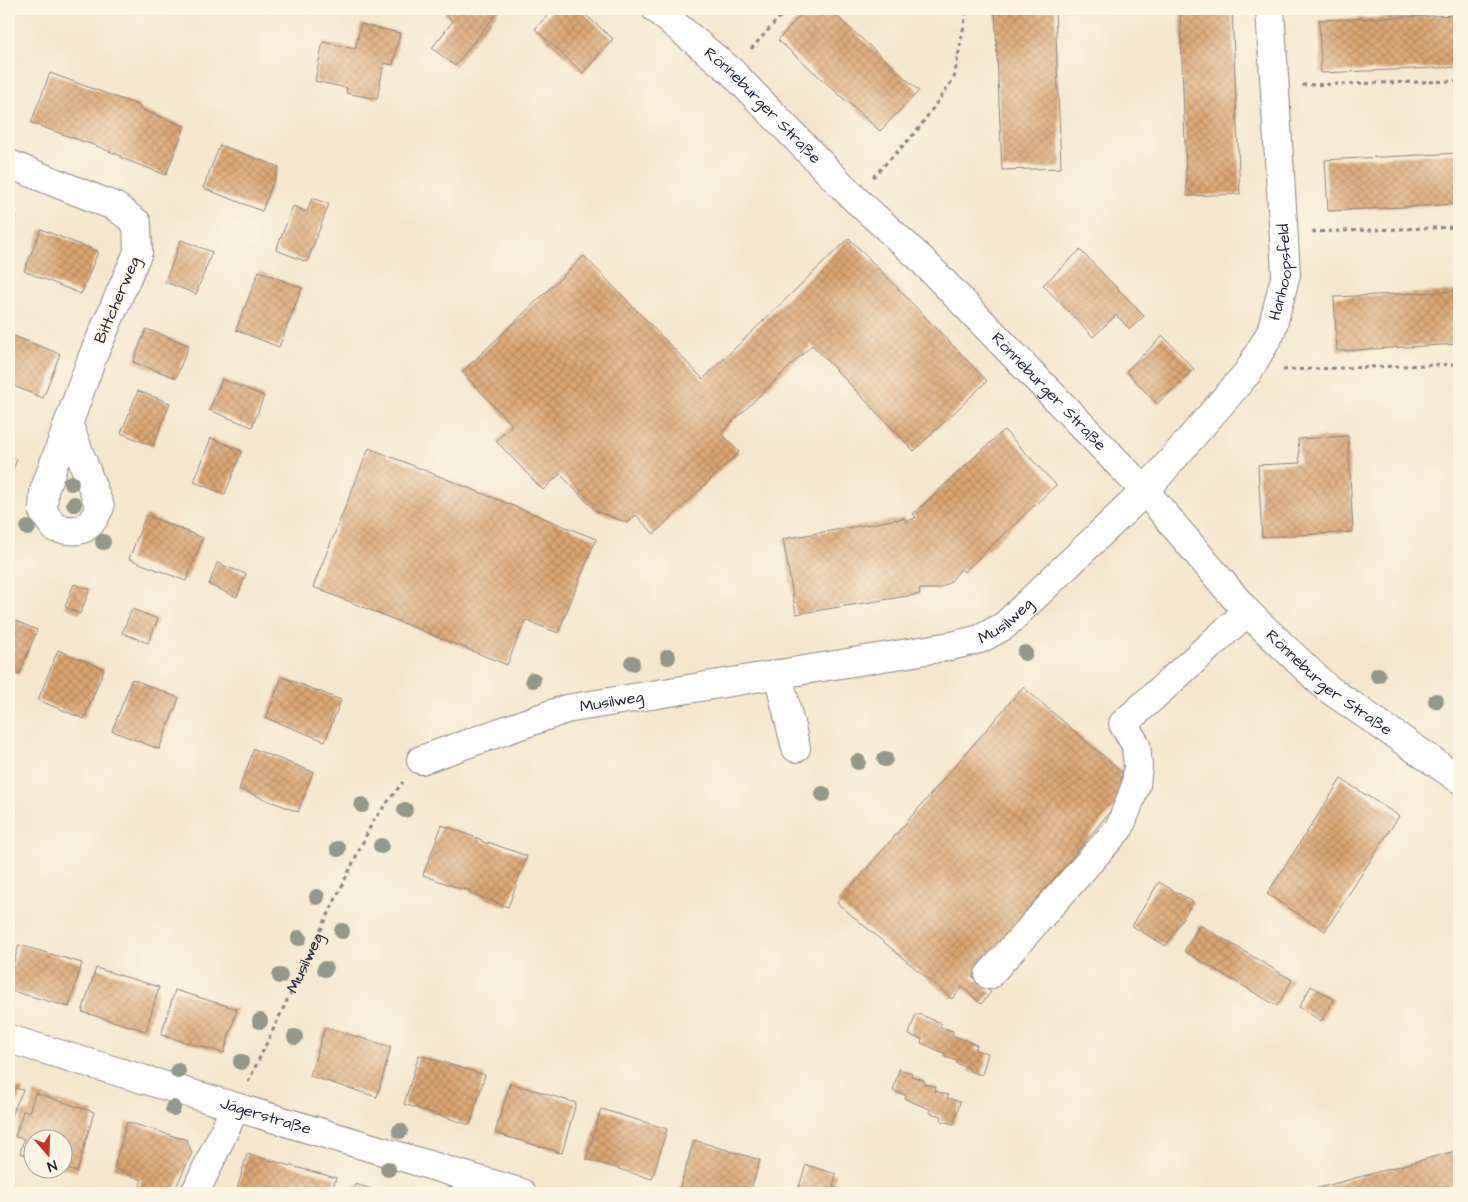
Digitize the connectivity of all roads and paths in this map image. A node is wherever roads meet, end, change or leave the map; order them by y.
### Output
1 (656, 9) edge
2 (787, 9) edge
3 (968, 9) edge
4 (1270, 9) edge
5 (730, 71) junction
6 (1459, 80) edge
7 (1274, 86) junction
8 (9, 164) edge
9 (854, 198) junction
10 (1459, 227) edge
11 (1282, 233) junction
12 (1459, 364) edge
13 (1248, 372) junction
14 (68, 423) dead end
15 (1145, 492) junction
16 (1247, 612) junction
17 (778, 674) junction
18 (796, 748) dead end
19 (421, 760) joint
20 (1454, 773) edge
21 (990, 975) dead end
22 (9, 1039) edge
23 (235, 1108) junction
24 (195, 1193) edge
25 (522, 1193) edge

1 - 5 street, Rönneburger Straße
2 - 5 path
3 - 9 path
4 - 7 street, Hanhoopsfeld
5 - 9 street, Rönneburger Straße
6 - 7 path
7 - 11 street, Hanhoopsfeld
8 - 14 street, Bittcherweg
9 - 15 street, Rönneburger Straße
10 - 11 path
11 - 13 street, Hanhoopsfeld
12 - 13 path
13 - 15 street, Hanhoopsfeld
15 - 16 street, Rönneburger Straße
15 - 17 street, Musilweg
16 - 20 street, Rönneburger Straße
16 - 21 street
17 - 18 street
17 - 19 street, Musilweg
19 - 23 path, Musilweg
22 - 23 street, Jägerstraße
23 - 24 street
23 - 25 street, Jägerstraße

